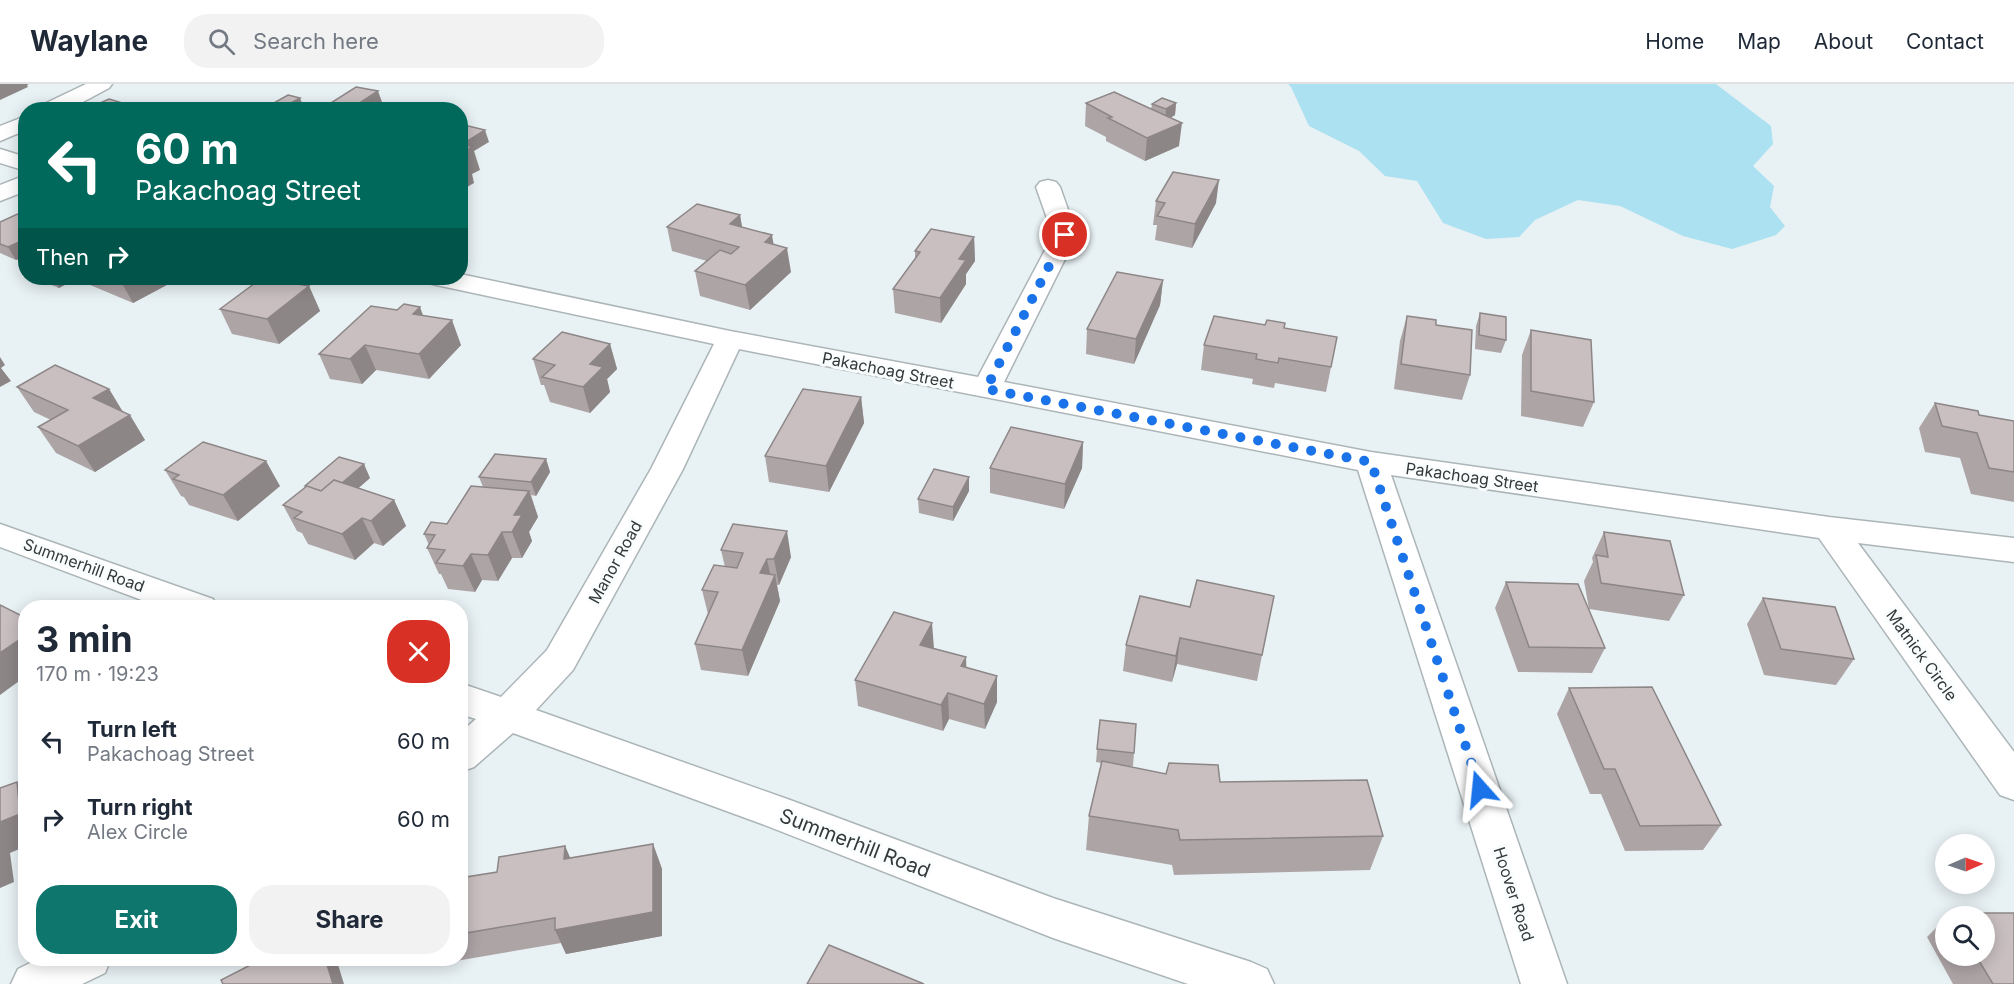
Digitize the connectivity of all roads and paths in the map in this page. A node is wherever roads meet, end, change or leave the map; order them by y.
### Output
1 (102, 84) edge
2 (66, 102) edge
3 (18, 126) edge
4 (0, 134) edge
5 (0, 156) edge
6 (18, 162) edge
7 (18, 186) edge
8 (1048, 187) dead end
9 (0, 194) edge
10 (468, 284) edge
11 (730, 339) junction
12 (986, 389) junction
13 (1371, 462) junction
14 (1829, 528) junction
15 (0, 535) edge
16 (2014, 550) edge
17 (179, 600) edge
18 (468, 701) edge
19 (508, 715) junction
20 (468, 749) edge
21 (2014, 783) edge
22 (71, 966) edge
23 (34, 984) edge
24 (1251, 984) edge
25 (1544, 984) edge

1 - 2 street
3 - 4 street
5 - 6 street
7 - 9 street
8 - 12 street
10 - 11 street, Pakachoag Street
11 - 12 street, Pakachoag Street
11 - 19 street, Manor Road
12 - 13 street, Pakachoag Street
13 - 14 street, Pakachoag Street
13 - 25 street, Hoover Road
14 - 16 street, Pakachoag Street
14 - 21 street, Matnick Circle
15 - 17 street, Summerhill Road
18 - 19 street, Summerhill Road
19 - 20 street, Manor Road
19 - 24 street, Summerhill Road
22 - 23 street

